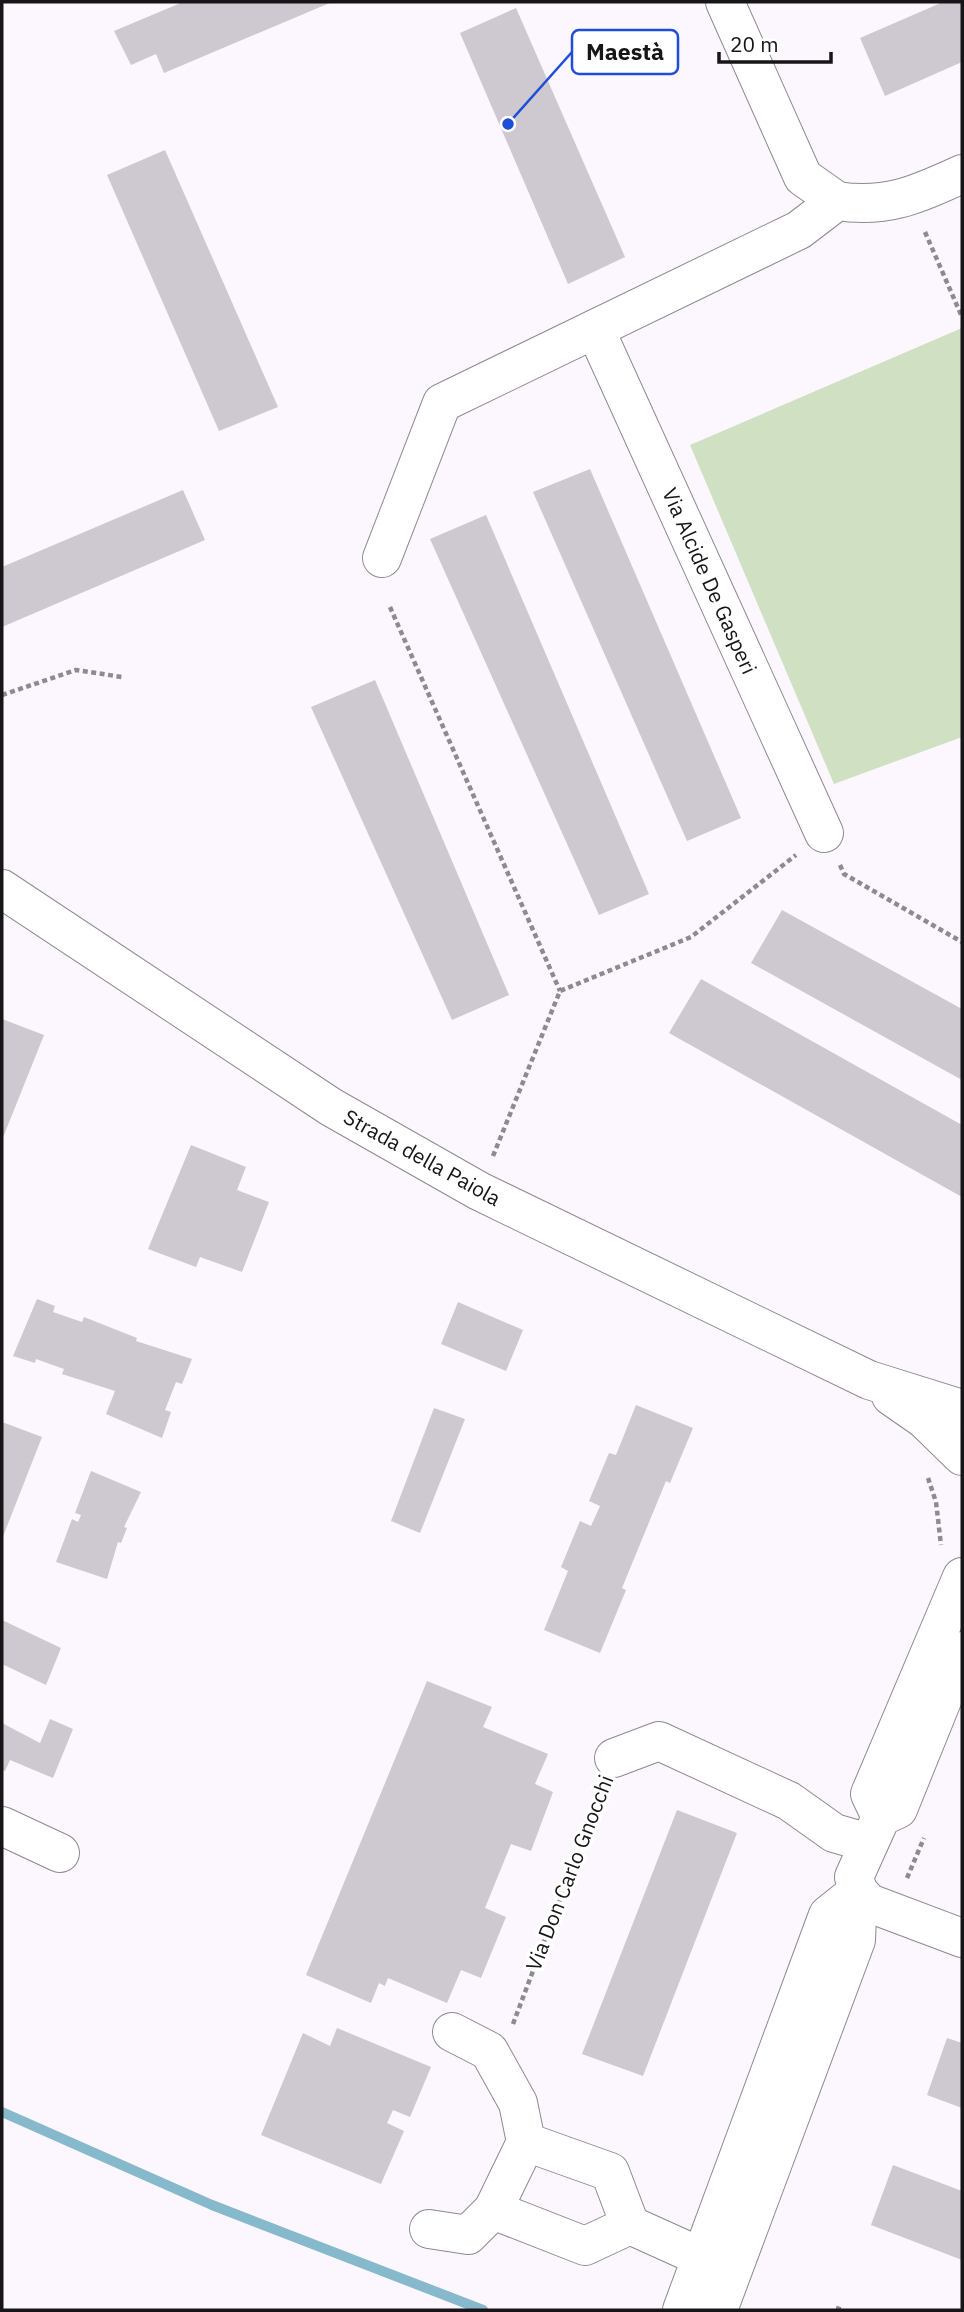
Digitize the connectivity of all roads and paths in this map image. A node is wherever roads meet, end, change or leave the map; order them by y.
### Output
1 (725, 2) edge
2 (962, 174) edge
3 (910, 198) junction
4 (837, 201) junction
5 (962, 317) edge
6 (595, 329) junction
7 (382, 558) dead end
8 (390, 607) dead end
9 (121, 677) dead end
10 (2, 695) edge
11 (824, 833) joint
12 (2, 889) edge
13 (560, 991) junction
14 (479, 1191) junction
15 (869, 1380) junction
16 (962, 1409) edge
17 (962, 1455) edge
18 (962, 1577) edge
19 (962, 1651) edge
20 (614, 1758) joint
21 (2, 1826) edge
22 (875, 1830) junction
23 (60, 1853) dead end
24 (858, 1891) junction
25 (962, 1938) edge
26 (452, 2032) dead end
27 (489, 2051) junction
28 (526, 2142) junction
29 (494, 2210) junction
30 (631, 2225) junction
31 (429, 2229) dead end
32 (717, 2264) junction
33 (836, 2308) dead end
34 (682, 2310) edge
35 (718, 2310) edge
36 (843, 2310) edge

1 - 4 street
2 - 3 street
3 - 4 street
3 - 5 path
4 - 6 street
6 - 7 street
6 - 11 street, Via Alcide De Gasperi
8 - 13 path
9 - 10 path
11 - 13 path
12 - 14 street, Strada della Paiola
13 - 14 path
14 - 15 street, Strada della Paiola
15 - 16 street, Strada della Paiola
15 - 17 street, Strada della Paiola
18 - 22 street
19 - 22 street
20 - 22 street, Via Don Carlo Gnocchi
20 - 27 path, Via Don Carlo Gnocchi
21 - 23 street
22 - 24 street
24 - 25 street
24 - 32 street
26 - 27 street
27 - 28 street
28 - 29 street
28 - 30 street
29 - 30 street
29 - 31 street
30 - 32 street
32 - 34 street
32 - 35 street
33 - 36 path

